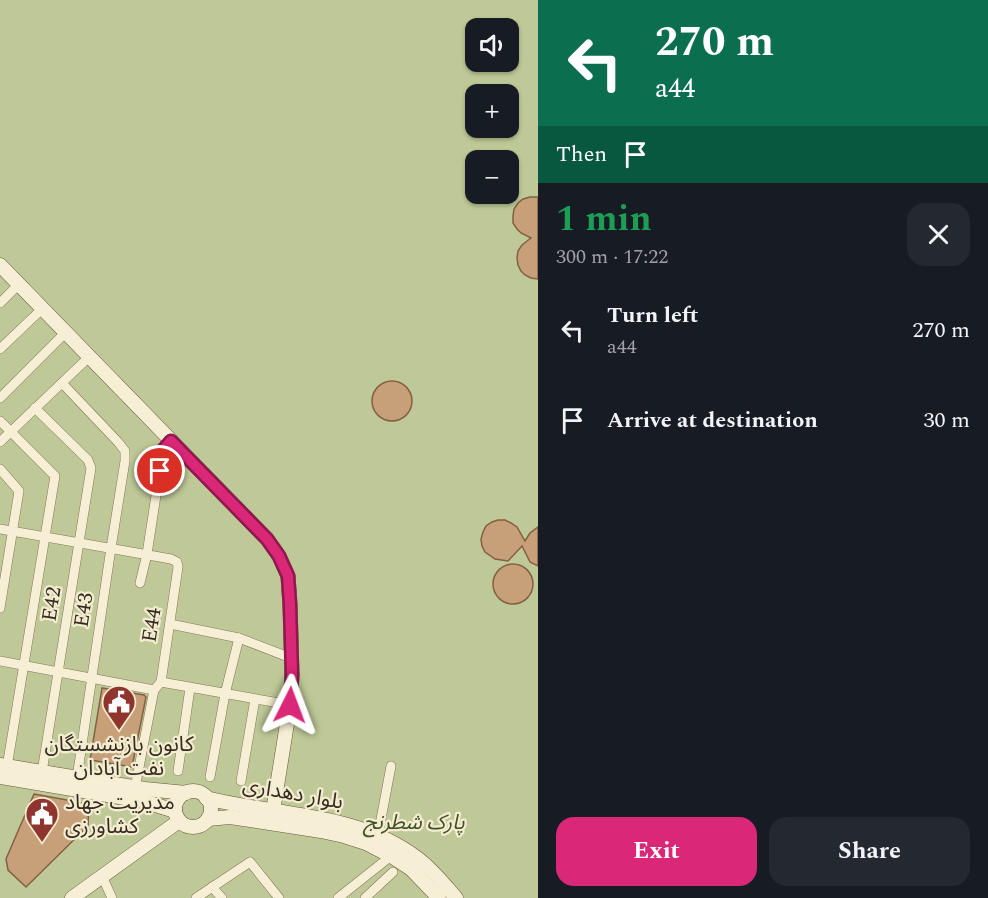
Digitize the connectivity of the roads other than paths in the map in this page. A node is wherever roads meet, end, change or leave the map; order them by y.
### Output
1 (0, 264) edge
2 (20, 284) junction
3 (0, 303) edge
4 (43, 308) junction
5 (66, 332) junction
6 (0, 349) edge
7 (89, 357) junction
8 (62, 383) junction
9 (0, 398) edge
10 (35, 408) junction
11 (0, 421) edge
12 (10, 432) junction
13 (171, 441) junction
14 (0, 442) edge
15 (0, 468) edge
16 (0, 529) edge
17 (13, 531) junction
18 (45, 537) junction
19 (79, 542) junction
20 (111, 548) junction
21 (147, 554) junction
22 (140, 583) dead end
23 (0, 608) edge
24 (170, 624) junction
25 (239, 638) junction
26 (291, 658) junction
27 (0, 661) edge
28 (23, 665) junction
29 (58, 672) junction
30 (91, 678) junction
31 (161, 682) junction
32 (190, 688) junction
33 (154, 690) junction
34 (225, 694) junction
35 (255, 699) junction
36 (290, 705) junction
37 (391, 766) dead end
38 (2, 770) edge
39 (178, 771) dead end
40 (42, 772) junction
41 (210, 777) dead end
42 (77, 778) junction
43 (241, 781) dead end
44 (135, 788) junction
45 (186, 793) junction
46 (206, 798) junction
47 (273, 811) junction
48 (177, 816) junction
49 (208, 819) junction
50 (378, 835) junction
51 (391, 856) junction
52 (393, 873) dead end
53 (102, 876) junction
54 (212, 887) junction
55 (72, 898) edge
56 (112, 898) edge
57 (196, 898) edge
58 (222, 898) edge
59 (279, 898) edge
60 (338, 898) edge
61 (365, 898) edge
62 (439, 898) edge
63 (456, 898) edge

1 - 2 main road
2 - 3 street
2 - 4 main road
4 - 5 main road
4 - 6 street
5 - 7 main road
5 - 9 street
7 - 8 street
7 - 13 main road
8 - 10 street
8 - 20 street, E43
10 - 12 street
10 - 19 street, E42
11 - 12 street
12 - 14 street
12 - 18 street
13 - 21 street
13 - 26 main road
15 - 17 street
16 - 17 street
17 - 18 street
17 - 23 street
18 - 19 street
18 - 28 street
19 - 20 street
19 - 29 street, E42
20 - 21 street
20 - 30 street, E43
21 - 22 street
21 - 24 street, E44
24 - 25 street
24 - 31 street, E44
25 - 26 street
25 - 34 street
26 - 36 main road
27 - 28 street
28 - 29 street
28 - 38 street
29 - 30 street
29 - 40 street, E42
30 - 33 street
30 - 42 street, E43
31 - 32 street
31 - 33 street
32 - 34 street
32 - 39 street
33 - 44 street
34 - 35 street
34 - 41 street
35 - 36 street
35 - 43 street
36 - 47 main road
37 - 50 street
38 - 40 main road
38 - 48 main road
40 - 42 main road
42 - 44 main road
44 - 45 main road
45 - 46 main road
45 - 48 main road
46 - 47 main road, بلوار دهداری
46 - 49 main road
47 - 50 main road, بلوار دهداری
48 - 49 main road
48 - 53 main road
49 - 51 main road, بلوار دهداری
50 - 63 main road, بلوار دهداری
51 - 60 street
51 - 62 main road, بلوار دهداری
52 - 61 street
53 - 55 main road
53 - 56 street
54 - 57 street
54 - 58 street
54 - 59 street

